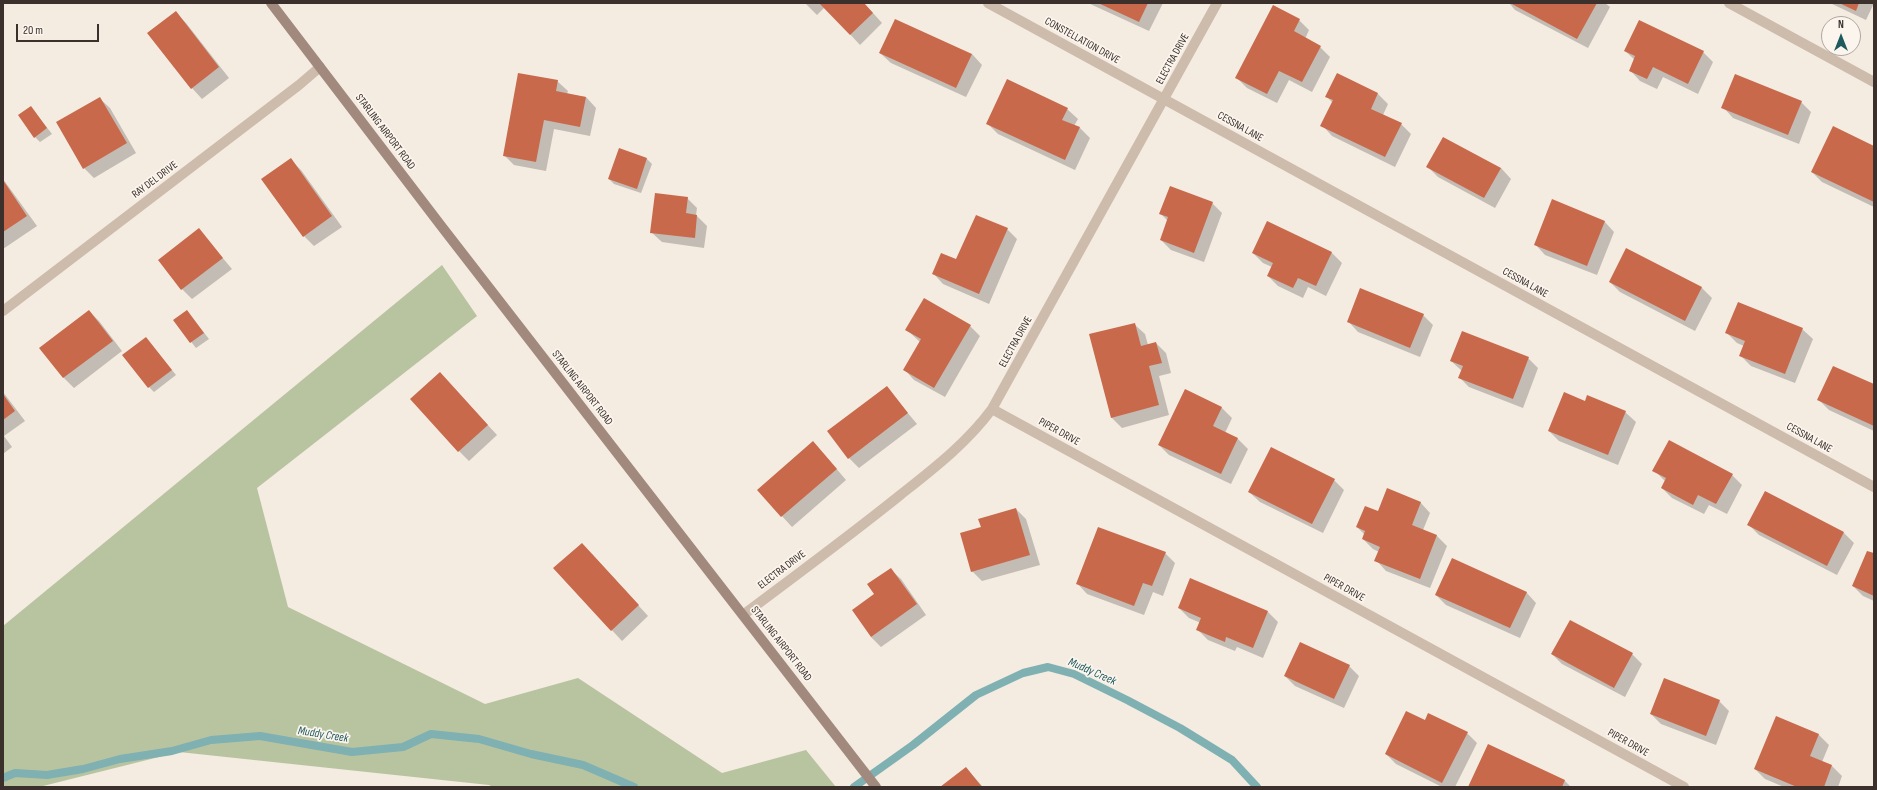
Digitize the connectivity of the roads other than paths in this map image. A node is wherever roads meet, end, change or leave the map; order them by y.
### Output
1 (271, 3) edge
2 (988, 3) edge
3 (1217, 3) edge
4 (1729, 3) edge
5 (320, 67) junction
6 (1874, 82) edge
7 (1164, 99) junction
8 (3, 311) edge
9 (992, 409) junction
10 (1874, 487) edge
11 (743, 615) junction
12 (876, 787) edge
13 (1684, 787) edge

1 - 5 street, STARLING AIRPORT ROAD
2 - 7 street, CONSTELLATION DRIVE
3 - 7 street, ELECTRA DRIVE
4 - 6 street
5 - 8 street, RAY DEL DRIVE
5 - 11 street, STARLING AIRPORT ROAD
7 - 9 street, ELECTRA DRIVE
7 - 10 street, CESSNA LANE
9 - 11 street, ELECTRA DRIVE
9 - 13 street, PIPER DRIVE
11 - 12 street, STARLING AIRPORT ROAD

